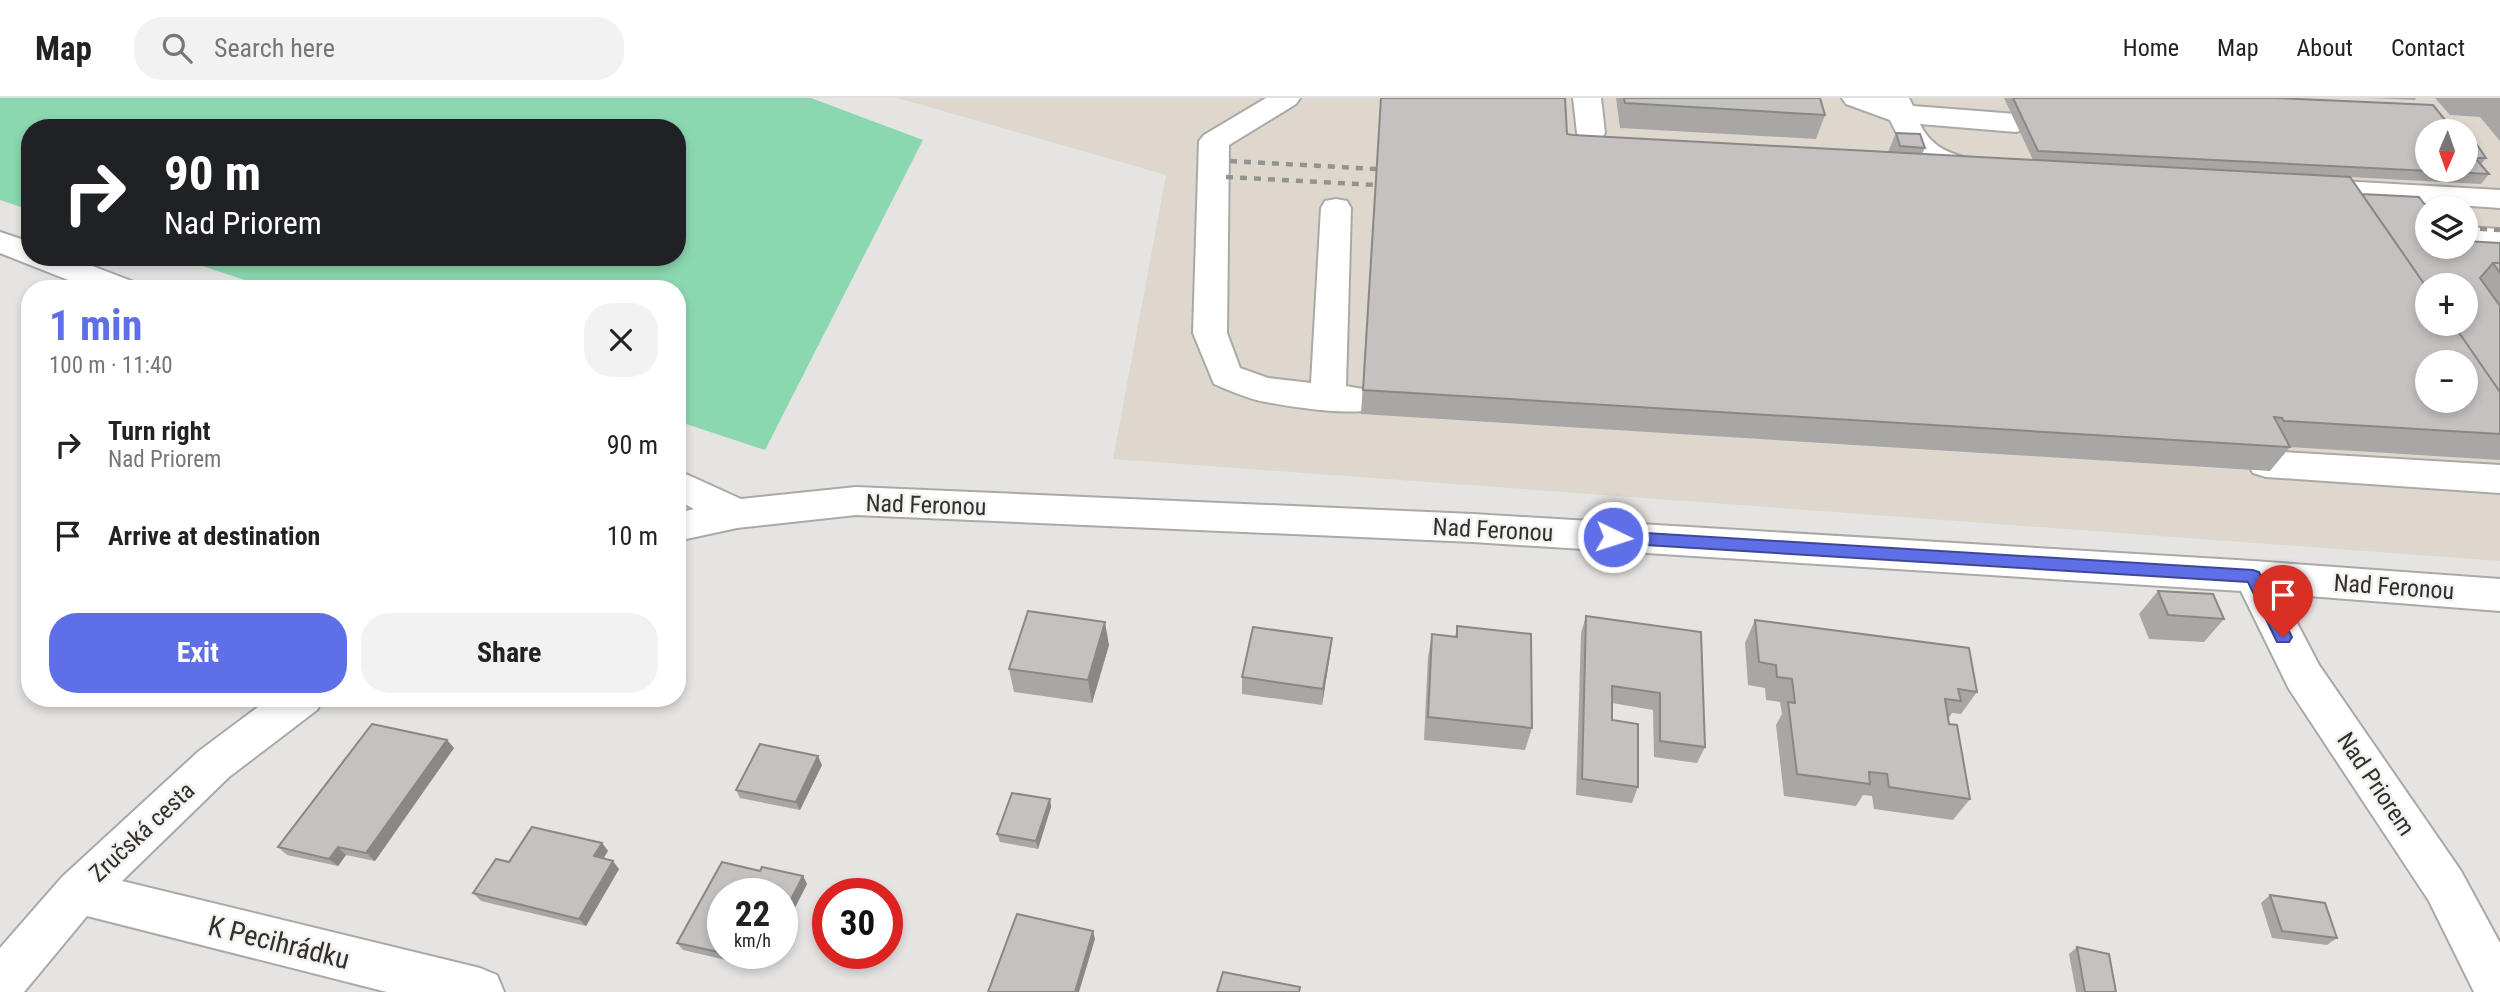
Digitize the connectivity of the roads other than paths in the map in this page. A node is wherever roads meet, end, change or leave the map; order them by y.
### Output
1 (1286, 98) edge
2 (1587, 98) edge
3 (1856, 98) edge
4 (1898, 106) edge
5 (2016, 124) dead end
6 (1600, 139) edge
7 (1886, 153) edge
8 (1924, 153) junction
9 (2010, 171) edge
10 (2278, 186) edge
11 (2500, 199) edge
12 (1336, 208) dead end
13 (2478, 238) edge
14 (2500, 239) edge
15 (0, 242) edge
16 (21, 250) edge
17 (62, 266) edge
18 (98, 280) edge
19 (1328, 398) junction
20 (1362, 400) edge
21 (2266, 464) edge
22 (2500, 479) edge
23 (686, 488) edge
24 (737, 514) junction
25 (686, 525) edge
26 (2253, 576) junction
27 (2500, 595) edge
28 (290, 707) edge
29 (78, 892) junction
30 (0, 984) edge
31 (480, 992) edge
32 (2500, 992) edge

1 - 19 street
2 - 6 street
3 - 4 street
4 - 5 street
4 - 8 street
7 - 8 street
8 - 9 street
10 - 11 street
12 - 19 street
13 - 14 street
15 - 16 street
17 - 18 street
19 - 20 street
21 - 22 street
23 - 24 street
24 - 25 street
24 - 26 street, Nad Feronou
26 - 27 street, Nad Feronou
26 - 32 street, Nad Priorem
28 - 29 street, Zručská cesta
29 - 30 street, Zručská cesta
29 - 31 street, K Pecihrádku

